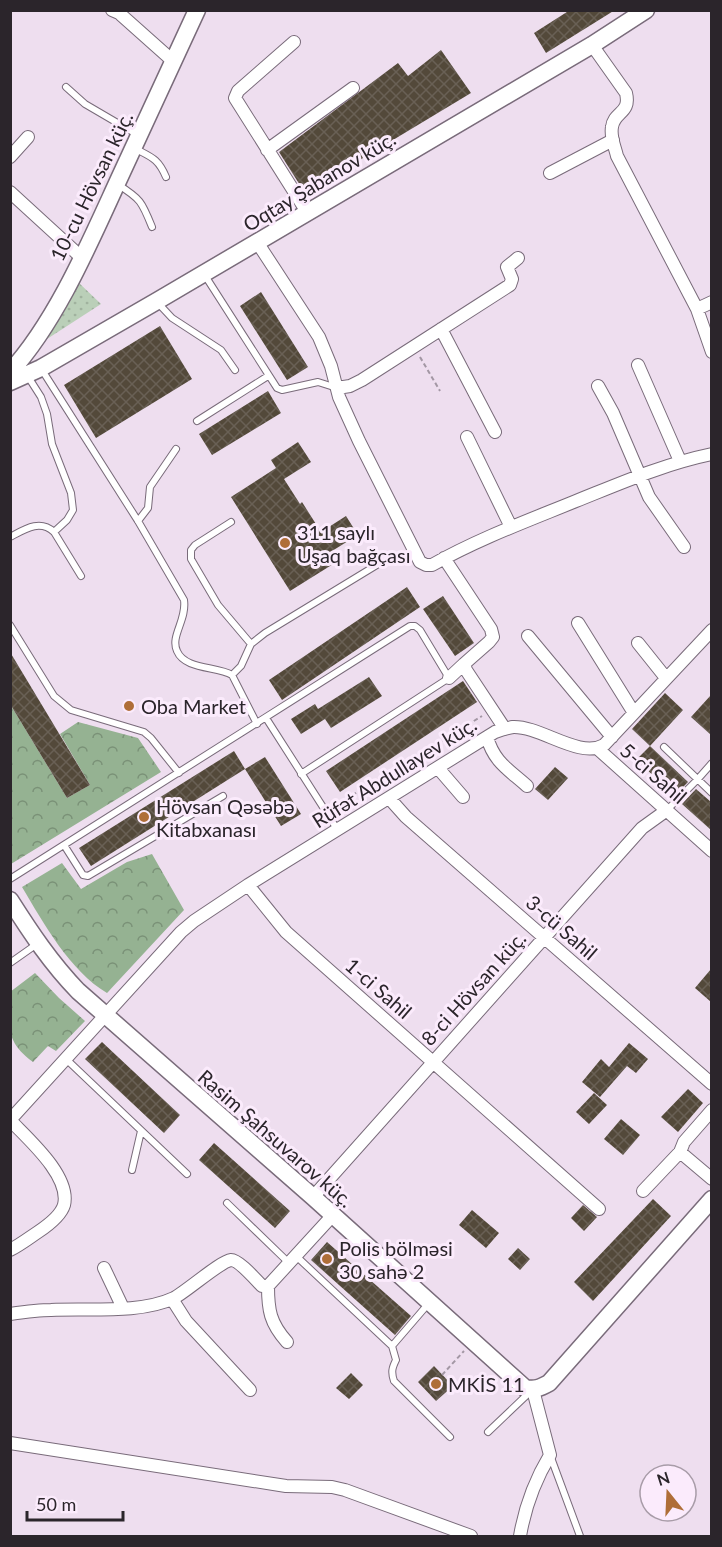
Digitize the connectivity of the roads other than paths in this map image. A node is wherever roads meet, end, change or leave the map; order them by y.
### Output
1 (197, 10) edge
2 (646, 10) edge
3 (116, 11) edge
4 (294, 42) dead end
5 (591, 45) junction
6 (174, 62) junction
7 (66, 87) dead end
8 (353, 88) dead end
9 (28, 137) dead end
10 (613, 140) junction
11 (136, 142) junction
12 (267, 150) junction
13 (10, 157) edge
14 (549, 173) dead end
15 (166, 177) dead end
16 (117, 184) junction
17 (10, 192) edge
18 (307, 212) junction
19 (152, 227) dead end
20 (257, 242) junction
21 (82, 258) junction
22 (518, 258) dead end
23 (204, 274) junction
24 (157, 301) junction
25 (711, 302) edge
26 (697, 309) junction
27 (441, 329) junction
28 (37, 337) junction
29 (711, 352) edge
30 (58, 358) junction
31 (638, 365) dead end
32 (235, 370) dead end
33 (26, 371) edge
34 (268, 376) junction
35 (10, 382) edge
36 (598, 386) dead end
37 (337, 388) junction
38 (197, 421) dead end
39 (495, 432) dead end
40 (467, 437) dead end
41 (176, 449) dead end
42 (711, 454) edge
43 (680, 461) junction
44 (639, 475) junction
45 (138, 521) junction
46 (231, 522) dead end
47 (511, 526) junction
48 (54, 532) junction
49 (10, 537) edge
50 (684, 547) dead end
51 (444, 558) junction
52 (380, 563) dead end
53 (81, 576) dead end
54 (578, 623) dead end
55 (10, 626) edge
56 (711, 630) edge
57 (528, 636) dead end
58 (638, 643) dead end
59 (251, 644) junction
60 (465, 664) junction
61 (232, 675) junction
62 (449, 678) junction
63 (666, 678) junction
64 (634, 713) junction
65 (266, 718) junction
66 (257, 724) junction
67 (505, 729) junction
68 (487, 737) junction
69 (612, 737) junction
70 (664, 747) dead end
71 (598, 749) junction
72 (711, 763) edge
73 (438, 768) junction
74 (179, 773) junction
75 (301, 774) junction
76 (697, 780) junction
77 (527, 786) dead end
78 (711, 793) edge
79 (222, 796) dead end
80 (464, 797) dead end
81 (389, 798) junction
82 (667, 810) junction
83 (337, 830) junction
84 (64, 845) junction
85 (711, 851) edge
86 (10, 879) edge
87 (248, 885) junction
88 (10, 900) edge
89 (544, 938) junction
90 (38, 944) junction
91 (10, 963) edge
92 (105, 1016) junction
93 (66, 1059) junction
94 (433, 1062) junction
95 (711, 1084) edge
96 (711, 1110) edge
97 (141, 1131) junction
98 (680, 1152) junction
99 (132, 1170) dead end
100 (187, 1174) dead end
101 (711, 1179) edge
102 (643, 1191) dead end
103 (313, 1197) junction
104 (711, 1199) edge
105 (227, 1203) dead end
106 (599, 1209) dead end
107 (333, 1215) junction
108 (10, 1250) edge
109 (293, 1260) junction
110 (104, 1268) dead end
111 (268, 1286) junction
112 (172, 1299) junction
113 (430, 1303) junction
114 (123, 1308) junction
115 (10, 1314) edge
116 (287, 1342) dead end
117 (393, 1346) junction
118 (250, 1390) dead end
119 (533, 1390) junction
120 (488, 1432) dead end
121 (450, 1437) dead end
122 (10, 1443) edge
123 (550, 1455) junction
124 (471, 1536) edge
125 (520, 1536) edge
126 (580, 1536) edge

1 - 6 street, 10-cu Hövsan küç.
2 - 5 street, Oqtay Şabanov küç.
3 - 6 street
4 - 12 street
5 - 10 street
5 - 18 street, Oqtay Şabanov küç.
6 - 11 street, 10-cu Hövsan küç.
7 - 11 lane
8 - 12 street
9 - 13 street
10 - 14 street
10 - 26 street
11 - 15 lane
11 - 16 street, 10-cu Hövsan küç.
12 - 18 street
16 - 19 lane
16 - 21 street, 10-cu Hövsan küç.
17 - 21 street
18 - 20 street, Oqtay Şabanov küç.
20 - 23 street, Oqtay Şabanov küç.
20 - 37 street
21 - 28 street, 10-cu Hövsan küç.
22 - 27 street
23 - 24 street, Oqtay Şabanov küç.
23 - 34 lane
24 - 30 street, Oqtay Şabanov küç.
24 - 32 lane
25 - 26 street
26 - 29 street
27 - 37 street
27 - 39 street
28 - 30 street
28 - 33 street, 10-cu Hövsan küç.
30 - 33 street, Oqtay Şabanov küç.
31 - 43 street
33 - 35 street, Oqtay Şabanov küç.
33 - 45 lane
33 - 48 lane
34 - 37 lane
34 - 38 lane
36 - 44 street
37 - 51 street
40 - 47 street
41 - 45 lane
42 - 43 street
43 - 44 street
44 - 47 street
44 - 50 street
45 - 61 lane
46 - 59 lane
47 - 51 street
48 - 49 lane
48 - 53 lane
51 - 60 street
52 - 59 lane
54 - 64 street
55 - 74 lane
56 - 63 street
57 - 69 street
58 - 63 street
59 - 61 lane
60 - 62 street
60 - 67 street
61 - 66 lane
62 - 65 lane
62 - 75 lane
63 - 64 street
64 - 69 street
65 - 66 lane
65 - 75 lane
66 - 74 lane
67 - 68 street, Rüfət Abdullayev küç.
67 - 71 street, Rüfət Abdullayev küç.
68 - 73 street, Rüfət Abdullayev küç.
68 - 77 street
69 - 71 street
70 - 76 lane
71 - 82 street, 5-ci Sahil
72 - 76 lane
73 - 80 street
73 - 81 street, Rüfət Abdullayev küç.
74 - 84 lane
75 - 83 lane
76 - 78 lane
76 - 82 lane
79 - 84 lane
81 - 83 street, Rüfət Abdullayev küç.
81 - 89 street, 3-cü Sahil
82 - 85 street, 5-ci Sahil
82 - 89 street, 8-ci Hövsan küç.
83 - 87 street, Rüfət Abdullayev küç.
84 - 86 lane
87 - 92 street, Rüfət Abdullayev küç.
87 - 94 street, 1-ci Sahil
88 - 90 street, Rasim Şahsuvarov küç.
89 - 94 street, 8-ci Hövsan küç.
89 - 95 street, 3-cü Sahil
90 - 91 lane
90 - 92 street, Rasim Şahsuvarov küç.
92 - 93 street, Rüfət Abdullayev küç.
92 - 103 street, Rasim Şahsuvarov küç.
93 - 97 lane
93 - 108 street, Rüfət Abdullayev küç.
94 - 103 street, 8-ci Hövsan küç.
94 - 106 street, 1-ci Sahil
96 - 98 street
97 - 99 lane
97 - 100 lane
98 - 101 street
98 - 102 street
103 - 107 street, Rasim Şahsuvarov küç.
104 - 119 street
105 - 109 lane
107 - 109 street
107 - 113 street, Rasim Şahsuvarov küç.
109 - 111 street
109 - 117 lane
110 - 114 street
111 - 112 street
111 - 116 street
112 - 114 street
112 - 118 street
113 - 117 lane
113 - 119 street, Rasim Şahsuvarov küç.
114 - 115 street
117 - 121 lane
119 - 120 lane
119 - 123 street
122 - 124 street
123 - 125 street
123 - 126 lane

